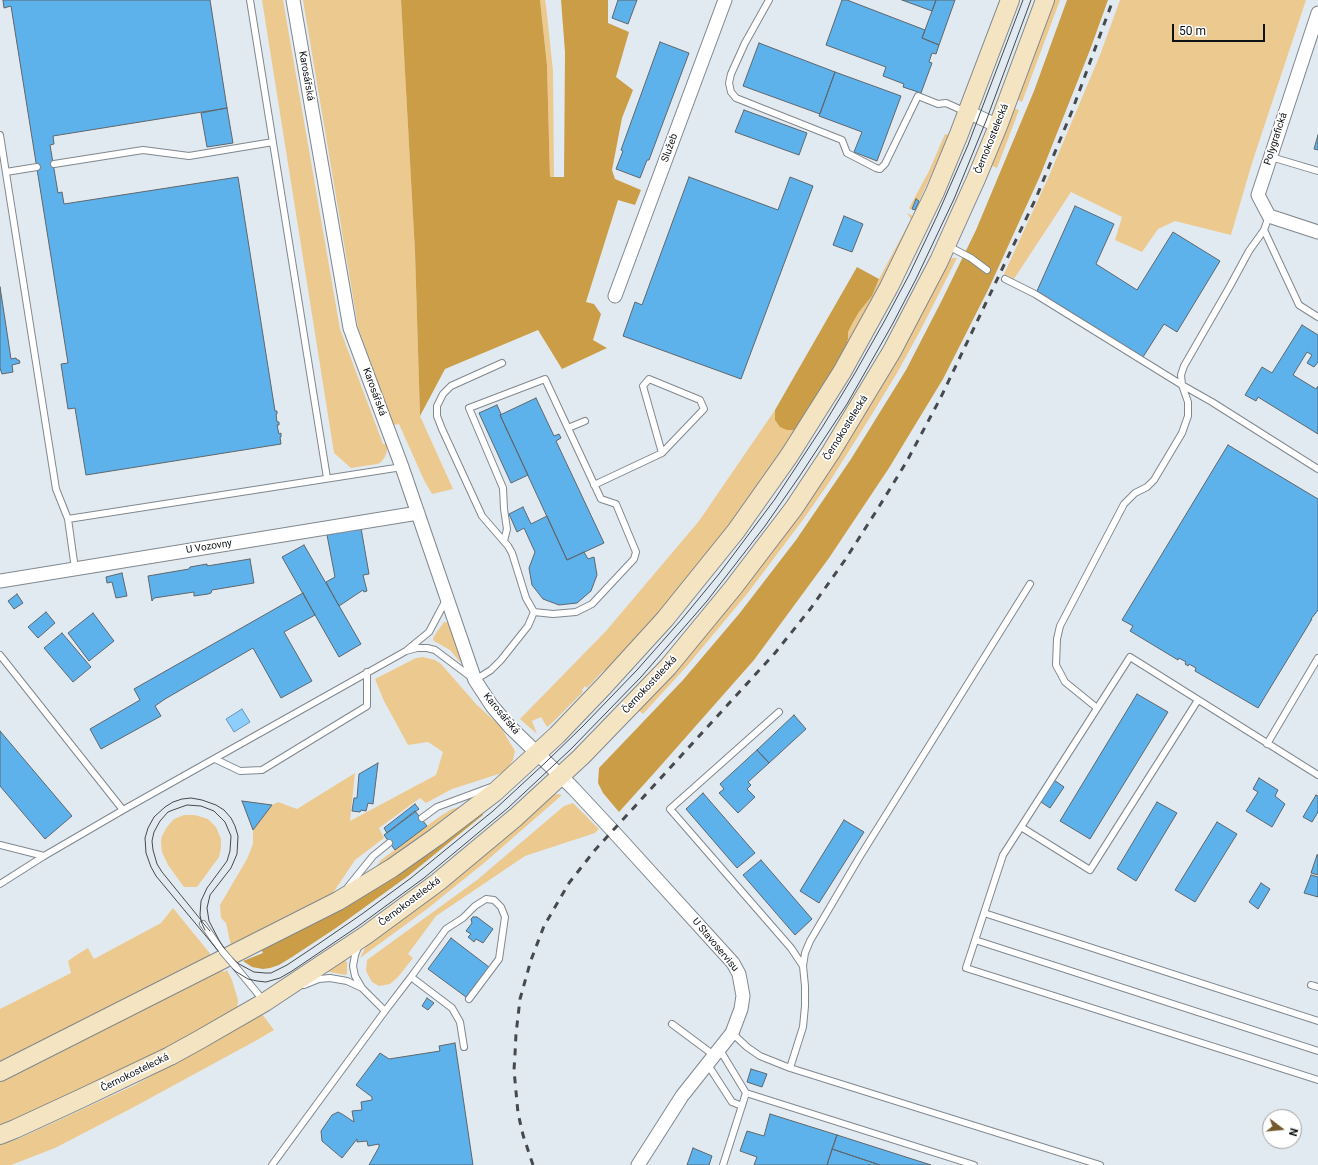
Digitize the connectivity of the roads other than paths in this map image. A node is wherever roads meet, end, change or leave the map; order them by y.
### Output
1 (250, 0) edge
2 (292, 0) edge
3 (725, 0) edge
4 (770, 0) edge
5 (1010, 0) edge
6 (1044, 0) edge
7 (1318, 13) edge
8 (968, 112) junction
9 (998, 126) junction
10 (0, 135) edge
11 (273, 142) junction
12 (1271, 157) junction
13 (54, 164) dead end
14 (37, 167) dead end
15 (1318, 171) edge
16 (6, 172) junction
17 (1269, 216) junction
18 (1264, 230) junction
19 (1318, 232) edge
20 (947, 245) junction
21 (987, 270) dead end
22 (1005, 279) dead end
23 (615, 296) dead end
24 (1318, 317) edge
25 (502, 363) dead end
26 (1182, 385) junction
27 (585, 421) dead end
28 (568, 428) junction
29 (662, 453) junction
30 (402, 467) junction
31 (1318, 470) edge
32 (327, 478) junction
33 (594, 486) junction
34 (418, 513) junction
35 (68, 519) junction
36 (504, 541) junction
37 (75, 569) junction
38 (0, 581) edge
39 (1030, 584) dead end
40 (447, 598) junction
41 (534, 612) junction
42 (406, 651) junction
43 (0, 655) edge
44 (1318, 658) edge
45 (367, 672) junction
46 (475, 680) junction
47 (1198, 700) junction
48 (1097, 708) junction
49 (779, 712) dead end
50 (1268, 744) junction
51 (537, 753) junction
52 (215, 758) junction
53 (1318, 775) edge
54 (561, 776) junction
55 (507, 781) junction
56 (123, 810) junction
57 (422, 818) dead end
58 (1021, 827) junction
59 (390, 843) dead end
60 (0, 845) edge
61 (44, 856) junction
62 (0, 884) edge
63 (338, 901) junction
64 (984, 913) junction
65 (203, 924) dead end
66 (366, 935) junction
67 (975, 940) junction
68 (803, 966) junction
69 (411, 977) junction
70 (362, 988) junction
71 (269, 999) junction
72 (469, 999) dead end
73 (385, 1011) junction
74 (1318, 1021) edge
75 (672, 1024) dead end
76 (732, 1033) junction
77 (464, 1047) dead end
78 (1318, 1051) edge
79 (714, 1057) junction
80 (790, 1068) junction
81 (0, 1072) edge
82 (1318, 1080) edge
83 (746, 1093) junction
84 (742, 1106) junction
85 (0, 1135) edge
86 (272, 1165) edge
87 (638, 1165) edge
88 (723, 1165) edge
89 (974, 1165) edge
90 (1100, 1165) edge

1 - 11 lane
2 - 30 street, Karosářská
3 - 23 street, Služeb
4 - 8 lane
5 - 8 main road
6 - 9 main road, Černokostelecká
7 - 12 street, Polygrafická
8 - 9 street
8 - 51 main road
9 - 20 main road, Černokostelecká
10 - 16 lane
11 - 13 lane
11 - 32 lane
12 - 15 lane
12 - 17 street, Polygrafická
14 - 16 lane
16 - 35 lane
17 - 18 lane
17 - 19 street
18 - 24 lane
18 - 26 lane
20 - 21 lane
20 - 54 main road, Černokostelecká
22 - 26 lane
25 - 36 lane
26 - 31 lane
26 - 48 lane
27 - 28 lane
28 - 33 lane
28 - 36 lane
29 - 29 lane
29 - 33 lane
30 - 32 lane
30 - 34 street, Karosářská
32 - 35 lane
33 - 41 lane
34 - 37 street, U Vozovny
34 - 40 street, Karosářská
35 - 37 lane
36 - 41 lane
37 - 38 street, U Vozovny
39 - 68 lane
40 - 42 lane
40 - 46 street, Karosářská
41 - 46 lane
42 - 45 lane
42 - 46 lane
43 - 56 lane
44 - 50 lane
45 - 52 lane
45 - 52 lane
46 - 51 street, Karosářská
47 - 48 lane
47 - 50 lane
47 - 58 lane
48 - 58 lane
49 - 68 lane
50 - 53 lane
51 - 54 street, U Stavoservisu
51 - 55 main road
52 - 56 lane
54 - 66 main road, Černokostelecká
54 - 76 street, U Stavoservisu
55 - 57 lane
55 - 63 main road
56 - 61 lane
58 - 64 lane
59 - 63 lane
60 - 61 lane
61 - 62 lane
63 - 81 main road
64 - 67 lane
64 - 74 lane
65 - 71 lane, bridge
66 - 70 lane
66 - 71 main road, Černokostelecká
67 - 78 lane
67 - 82 lane
68 - 80 lane
69 - 72 lane
69 - 73 lane
69 - 77 lane
70 - 71 lane
70 - 73 lane
71 - 85 main road, Černokostelecká
73 - 86 lane
75 - 79 lane
76 - 79 street, U Stavoservisu
76 - 80 lane
79 - 83 lane
79 - 84 lane
79 - 87 street, U Stavoservisu
80 - 90 lane
83 - 84 lane
83 - 89 lane
84 - 88 lane

